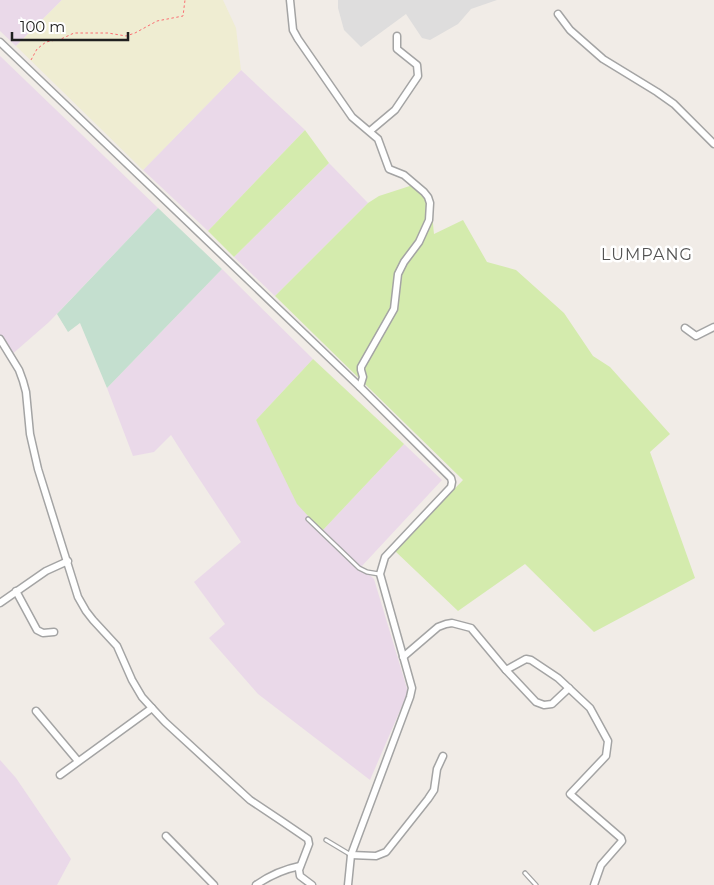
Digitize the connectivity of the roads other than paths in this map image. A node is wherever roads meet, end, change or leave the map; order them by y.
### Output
1 (290, 0) edge
2 (558, 14) dead end
3 (397, 36) dead end
4 (0, 42) edge
5 (370, 131) junction
6 (714, 144) edge
7 (714, 327) edge
8 (685, 328) dead end
9 (0, 339) edge
10 (360, 387) junction
11 (308, 519) dead end
12 (68, 561) junction
13 (380, 574) junction
14 (16, 591) junction
15 (0, 603) edge
16 (54, 632) dead end
17 (403, 657) junction
18 (506, 670) junction
19 (568, 688) junction
20 (152, 708) junction
21 (36, 711) dead end
22 (443, 756) dead end
23 (78, 761) junction
24 (60, 775) dead end
25 (166, 836) dead end
26 (326, 840) dead end
27 (351, 855) junction
28 (300, 866) junction
29 (524, 873) dead end
30 (214, 885) edge
31 (256, 885) edge
32 (312, 885) edge
33 (348, 885) edge
34 (536, 885) edge
35 (594, 885) edge

1 - 5 street
2 - 6 street
3 - 5 street
4 - 10 street
5 - 10 street
7 - 8 street
9 - 12 street
10 - 13 street
11 - 13 lane
12 - 14 street
12 - 20 street
13 - 17 street
14 - 15 street
14 - 16 street
17 - 18 street
17 - 27 street
18 - 19 street
18 - 19 street
19 - 35 street
20 - 23 street
20 - 28 street
21 - 23 street
22 - 27 street
23 - 24 street
25 - 30 street
26 - 27 lane
27 - 33 street
28 - 31 street
28 - 32 street
29 - 34 lane

